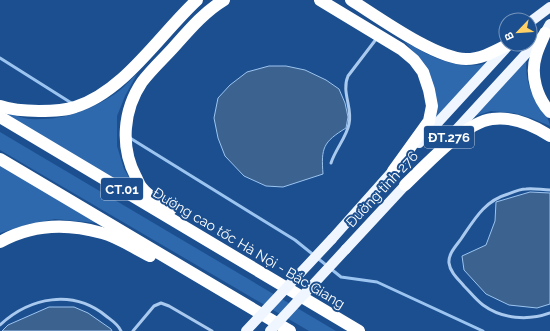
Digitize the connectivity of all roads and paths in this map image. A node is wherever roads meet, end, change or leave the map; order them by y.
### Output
1 (197, 0) edge
2 (224, 0) edge
3 (320, 0) edge
4 (351, 0) edge
5 (550, 7) edge
6 (538, 16) edge
7 (547, 28) edge
8 (378, 36) junction
9 (498, 50) edge
10 (502, 52) edge
11 (0, 106) edge
12 (550, 112) edge
13 (0, 117) edge
14 (550, 136) edge
15 (0, 159) edge
16 (331, 163) dead end
17 (393, 171) junction
18 (405, 185) junction
19 (550, 190) edge
20 (0, 242) edge
21 (243, 263) junction
22 (231, 295) junction
23 (550, 313) edge
24 (0, 325) edge
25 (358, 330) edge
26 (120, 331) edge
27 (133, 331) edge
28 (212, 331) edge
29 (246, 331) edge
30 (270, 331) edge
31 (290, 331) edge

1 - 11 highway
2 - 21 highway
3 - 8 highway
4 - 9 highway
5 - 6 main road
7 - 12 highway
7 - 18 main road, Đường tỉnh 276 / ĐT.276
8 - 16 lane
8 - 17 highway
10 - 17 main road, Đường tỉnh 276 / ĐT.276
13 - 21 highway, Đường cao tốc Hà Nội - Bắc Giang / CT.01
14 - 18 highway
15 - 22 highway, CT.01
17 - 29 main road, Đường tỉnh 276 / ĐT.276, bridge
18 - 30 main road, Đường tỉnh 276 / ĐT.276, bridge
19 - 23 lane
20 - 22 highway
21 - 25 highway, Đường cao tốc Hà Nội - Bắc Giang / CT.01
22 - 31 highway, CT.01
24 - 26 lane
27 - 28 lane

